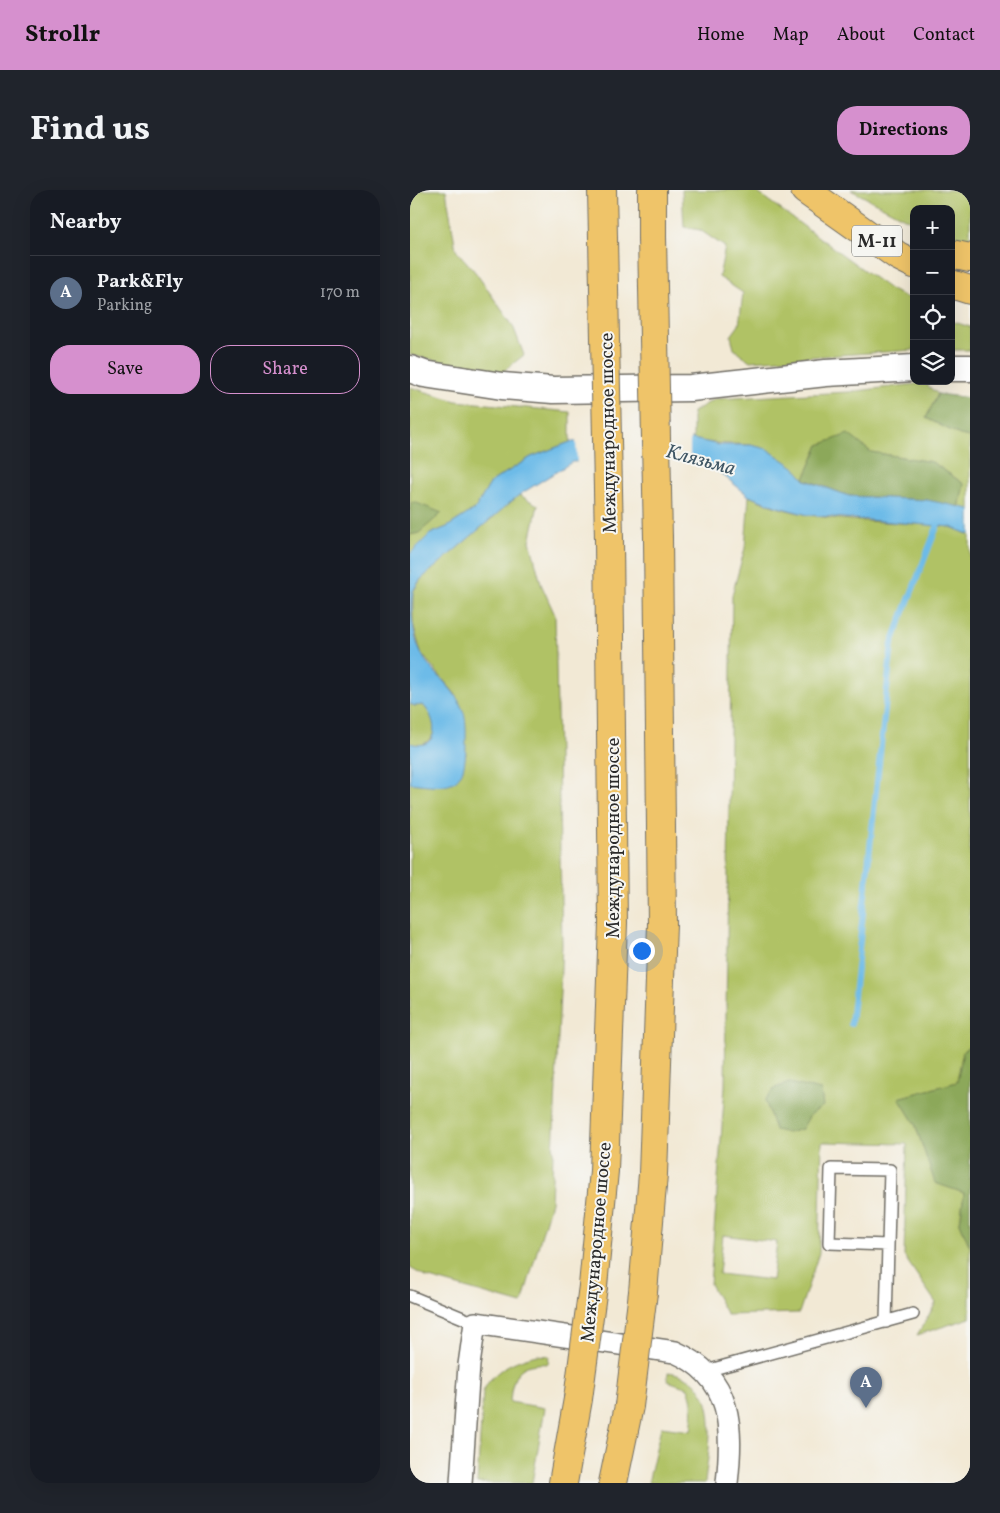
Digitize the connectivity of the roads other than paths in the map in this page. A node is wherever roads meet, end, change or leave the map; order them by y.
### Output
1 (602, 190) edge
2 (652, 190) edge
3 (805, 190) edge
4 (842, 215) junction
5 (910, 240) edge
6 (955, 255) edge
7 (970, 258) edge
8 (910, 262) edge
9 (955, 285) edge
10 (970, 290) edge
11 (910, 368) edge
12 (955, 368) edge
13 (970, 368) edge
14 (410, 369) edge
15 (888, 1245) junction
16 (410, 1296) edge
17 (913, 1314) dead end
18 (886, 1322) junction
19 (475, 1323) junction
20 (706, 1371) junction
21 (461, 1483) edge
22 (563, 1483) edge
23 (613, 1483) edge
24 (727, 1483) edge

1 - 22 main road, Международное шоссе, bridge
2 - 23 main road, bridge
3 - 4 main road, М-11
4 - 5 main road, М-11
4 - 8 main road, М-11
6 - 7 main road
9 - 10 main road
11 - 14 street
12 - 13 street
15 - 15 lane
15 - 18 lane
16 - 19 lane
17 - 18 lane
18 - 20 lane
19 - 20 street
19 - 21 street
20 - 24 street

